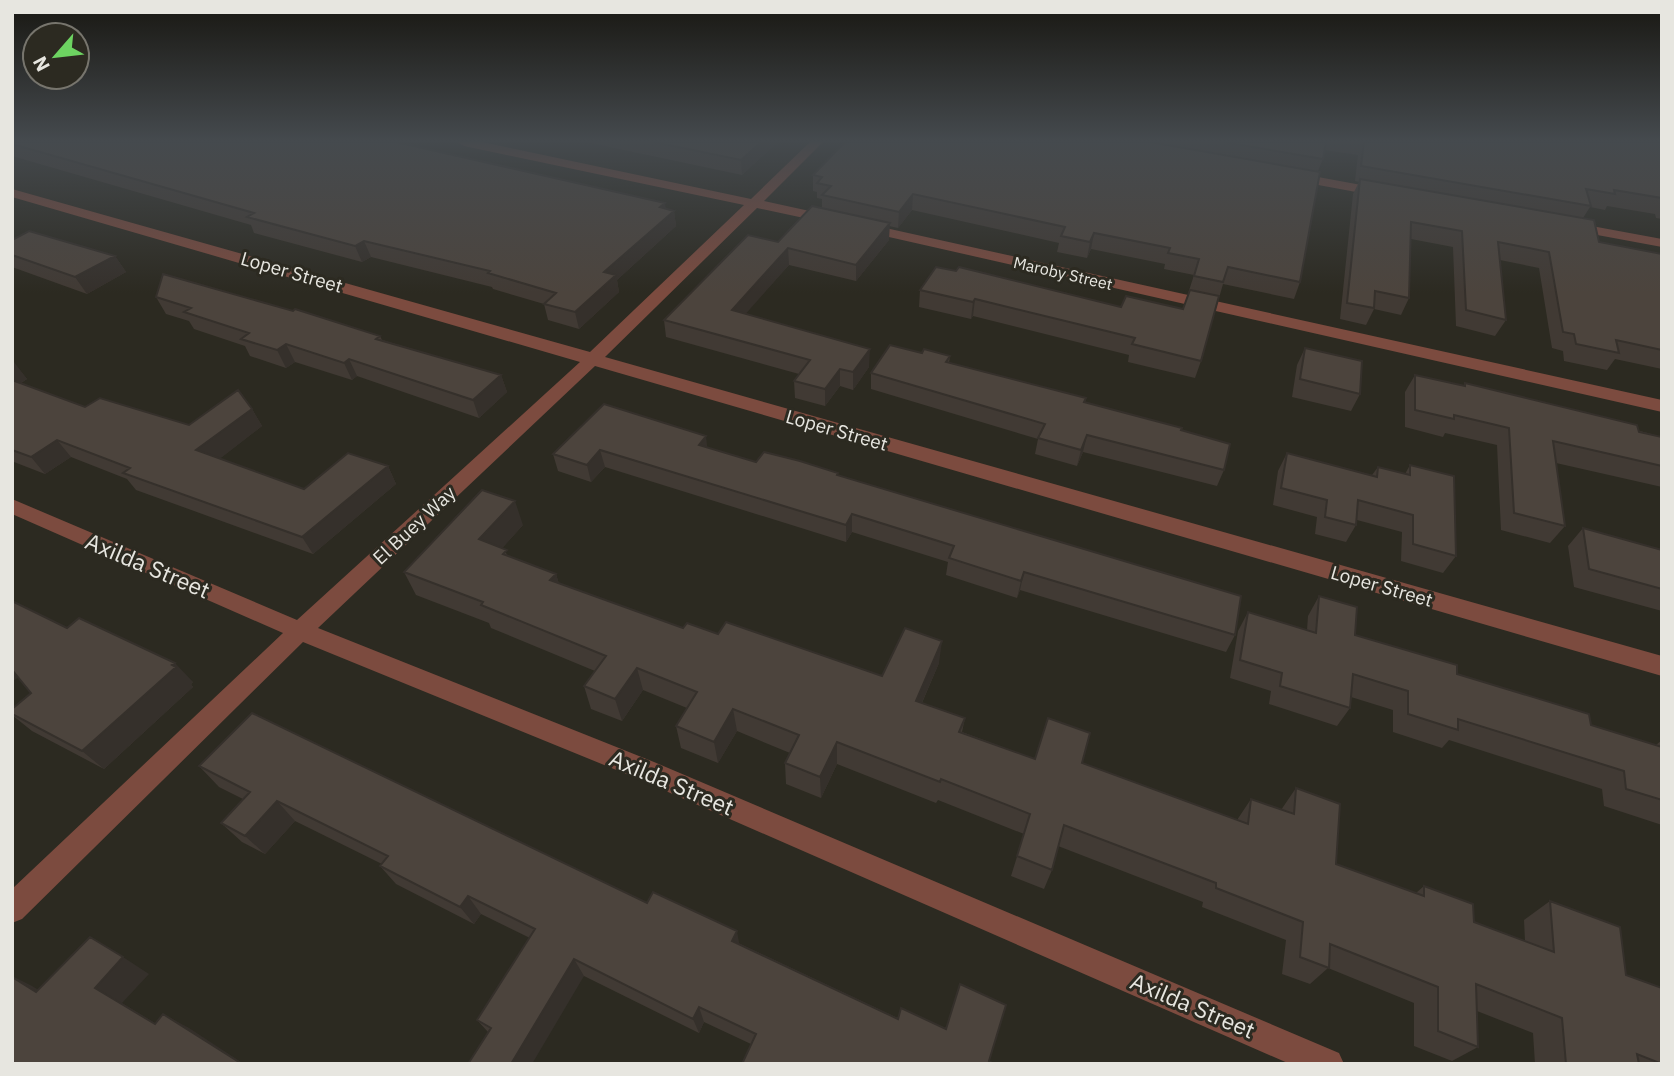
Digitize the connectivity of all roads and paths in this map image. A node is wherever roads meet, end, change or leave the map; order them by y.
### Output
1 (705, 192) edge
2 (763, 192) edge
3 (1380, 192) edge
4 (12, 193) edge
5 (1401, 196) edge
6 (752, 202) junction
7 (1552, 223) edge
8 (1662, 243) edge
9 (592, 360) junction
10 (1662, 405) edge
11 (12, 506) edge
12 (300, 631) junction
13 (1662, 666) edge
14 (12, 909) edge
15 (1328, 1064) edge

1 - 6 street, Maroby Street
2 - 6 street, El Buey Way
3 - 5 street
4 - 9 street, Loper Street
6 - 9 street, El Buey Way
6 - 10 street, Maroby Street
7 - 8 street
9 - 12 street, El Buey Way
9 - 13 street, Loper Street
11 - 12 street, Axilda Street
12 - 14 street, El Buey Way
12 - 15 street, Axilda Street

